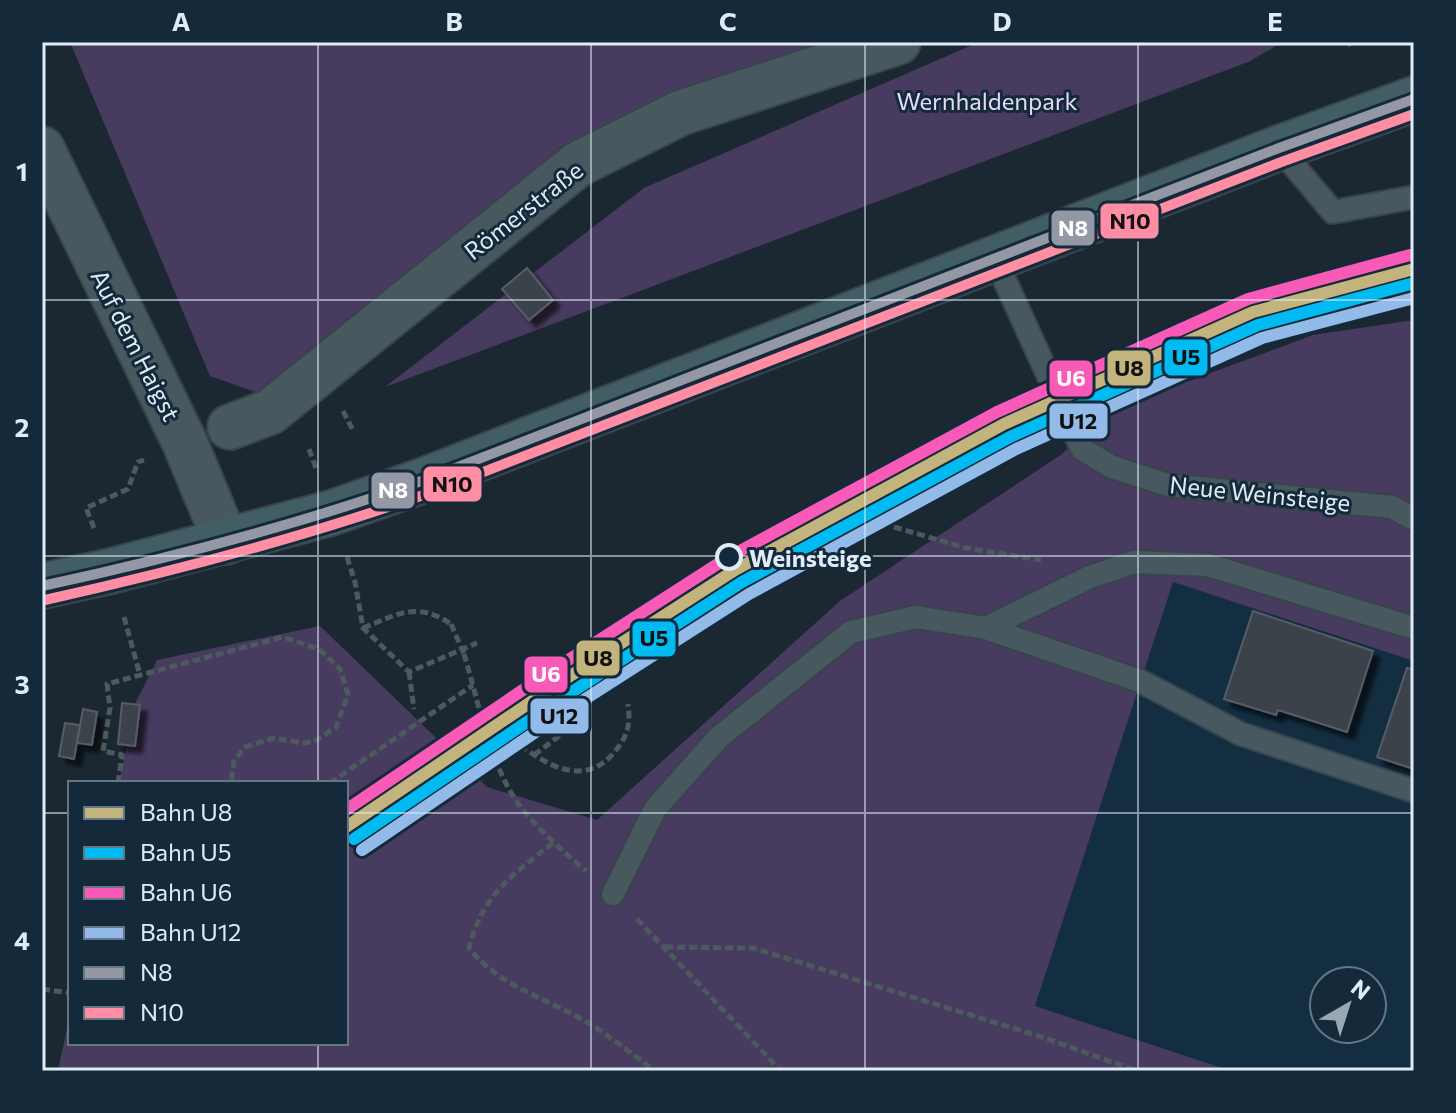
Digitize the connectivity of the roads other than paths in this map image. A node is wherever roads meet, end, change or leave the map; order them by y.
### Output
1 (898, 42) edge
2 (1414, 99) edge
3 (1279, 148) junction
4 (42, 149) edge
5 (1414, 197) edge
6 (994, 257) junction
7 (230, 427) dead end
8 (1414, 519) edge
9 (226, 542) junction
10 (42, 586) edge
11 (986, 628) junction
12 (1414, 628) edge
13 (1414, 791) edge
14 (613, 894) dead end

1 - 7 street, Römerstraße
2 - 3 main road
3 - 5 lane
3 - 6 main road
4 - 9 street, Auf dem Haigst
6 - 8 lane, Neue Weinsteige
6 - 9 main road
9 - 10 main road
11 - 12 lane
11 - 13 lane
11 - 14 lane

